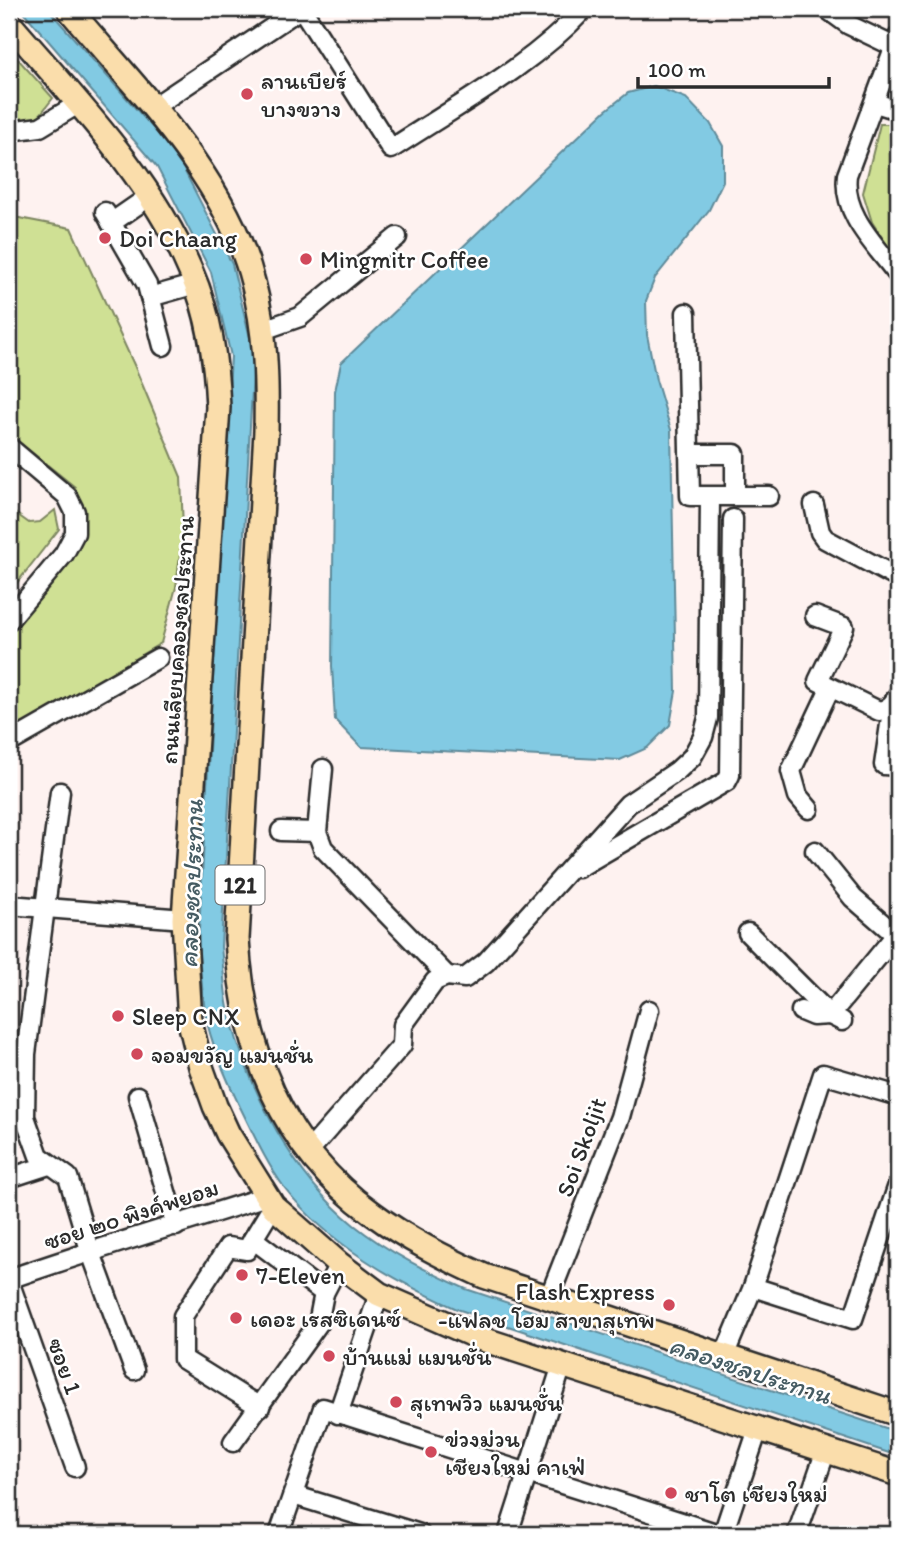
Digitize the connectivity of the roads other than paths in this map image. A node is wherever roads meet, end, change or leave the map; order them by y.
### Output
1 (69, 9) edge
2 (301, 9) edge
3 (584, 9) edge
4 (827, 9) edge
5 (9, 23) edge
6 (897, 42) edge
7 (875, 103) junction
8 (78, 104) junction
9 (152, 108) junction
10 (898, 110) edge
11 (9, 131) edge
12 (150, 196) junction
13 (397, 237) dead end
14 (898, 275) edge
15 (196, 284) junction
16 (150, 297) junction
17 (686, 313) dead end
18 (263, 330) junction
19 (163, 346) dead end
20 (9, 447) edge
21 (690, 454) junction
22 (735, 496) junction
23 (768, 496) dead end
24 (710, 497) junction
25 (814, 505) dead end
26 (733, 519) dead end
27 (898, 578) edge
28 (816, 616) dead end
29 (9, 620) edge
30 (158, 658) dead end
31 (830, 688) junction
32 (896, 699) edge
33 (9, 743) edge
34 (898, 766) edge
35 (323, 769) dead end
36 (60, 792) dead end
37 (808, 809) dead end
38 (281, 831) dead end
39 (317, 832) junction
40 (815, 851) dead end
41 (562, 877) junction
42 (9, 905) edge
43 (43, 908) junction
44 (184, 919) junction
45 (748, 933) dead end
46 (897, 937) edge
47 (447, 976) junction
48 (649, 1010) dead end
49 (801, 1011) dead end
50 (836, 1018) junction
51 (18, 1053) edge
52 (138, 1096) dead end
53 (898, 1096) edge
54 (309, 1151) junction
55 (49, 1165) junction
56 (9, 1178) edge
57 (898, 1185) edge
58 (270, 1201) junction
59 (176, 1226) junction
60 (253, 1239) junction
61 (90, 1250) junction
62 (339, 1264) junction
63 (9, 1280) edge
64 (753, 1287) junction
65 (324, 1293) junction
66 (379, 1294) junction
67 (549, 1298) junction
68 (724, 1356) junction
69 (562, 1366) junction
70 (134, 1370) dead end
71 (260, 1407) junction
72 (338, 1414) junction
73 (898, 1415) edge
74 (758, 1429) junction
75 (233, 1442) dead end
76 (826, 1450) junction
77 (75, 1466) dead end
78 (898, 1474) edge
79 (527, 1475) junction
80 (293, 1494) junction
81 (279, 1534) edge
82 (420, 1534) edge
83 (508, 1534) edge
84 (721, 1534) edge
85 (797, 1534) edge

1 - 9 main road, 121
2 - 3 street
2 - 9 street
4 - 6 street
5 - 8 main road, ถนนเลียบคลองชลประทาน / 121
6 - 7 street
7 - 10 street
7 - 14 street
8 - 11 street
8 - 12 main road, ถนนเลียบคลองชลประทาน / 121
9 - 18 main road, 121
12 - 15 main road, ถนนเลียบคลองชลประทาน / 121
12 - 16 street
13 - 18 street
15 - 16 street
15 - 44 main road, ถนนเลียบคลองชลประทาน / 121
16 - 19 street
17 - 21 street
18 - 54 main road, 121
20 - 29 street
21 - 22 street
21 - 24 street
22 - 23 street
22 - 24 street
24 - 41 street
25 - 27 street
26 - 41 street
28 - 31 street
30 - 33 street
31 - 32 street
31 - 37 street
32 - 34 street
35 - 39 street
36 - 43 street
38 - 39 street
39 - 47 street
40 - 46 street
41 - 47 street
42 - 43 street
43 - 44 street
43 - 51 street
44 - 58 main road, ถนนเลียบคลองชลประทาน / 121
45 - 50 street
46 - 50 street
47 - 54 street
48 - 67 street, Soi Skoljit
49 - 50 street
51 - 55 street
52 - 59 street
53 - 64 street
54 - 67 main road, 121
55 - 56 street
55 - 61 street
57 - 64 street
58 - 59 street, ซอย ๒๐ พิงค์พยอม
58 - 60 street
58 - 62 main road, ถนนเลียบคลองชลประทาน / 121
59 - 61 street, ซอย ๒๐ พิงค์พยอม
60 - 65 street
60 - 71 street
61 - 63 street, ซอย ๒๐ พิงค์พยอม
61 - 70 street
62 - 65 street
62 - 66 main road, ถนนเลียบคลองชลประทาน / 121
63 - 77 street, ซอย 1
64 - 68 street
65 - 71 street
66 - 69 main road, ถนนเลียบคลองชลประทาน / 121
66 - 72 street
67 - 68 main road, 121
68 - 73 main road, 121
69 - 74 main road, ถนนเลียบคลองชลประทาน / 121
69 - 79 street
71 - 75 street
72 - 79 street
72 - 80 street
74 - 76 main road, ถนนเลียบคลองชลประทาน / 121
74 - 84 street
76 - 78 main road, ถนนเลียบคลองชลประทาน / 121
76 - 85 street
79 - 83 street
79 - 84 street
80 - 81 street
80 - 82 street

